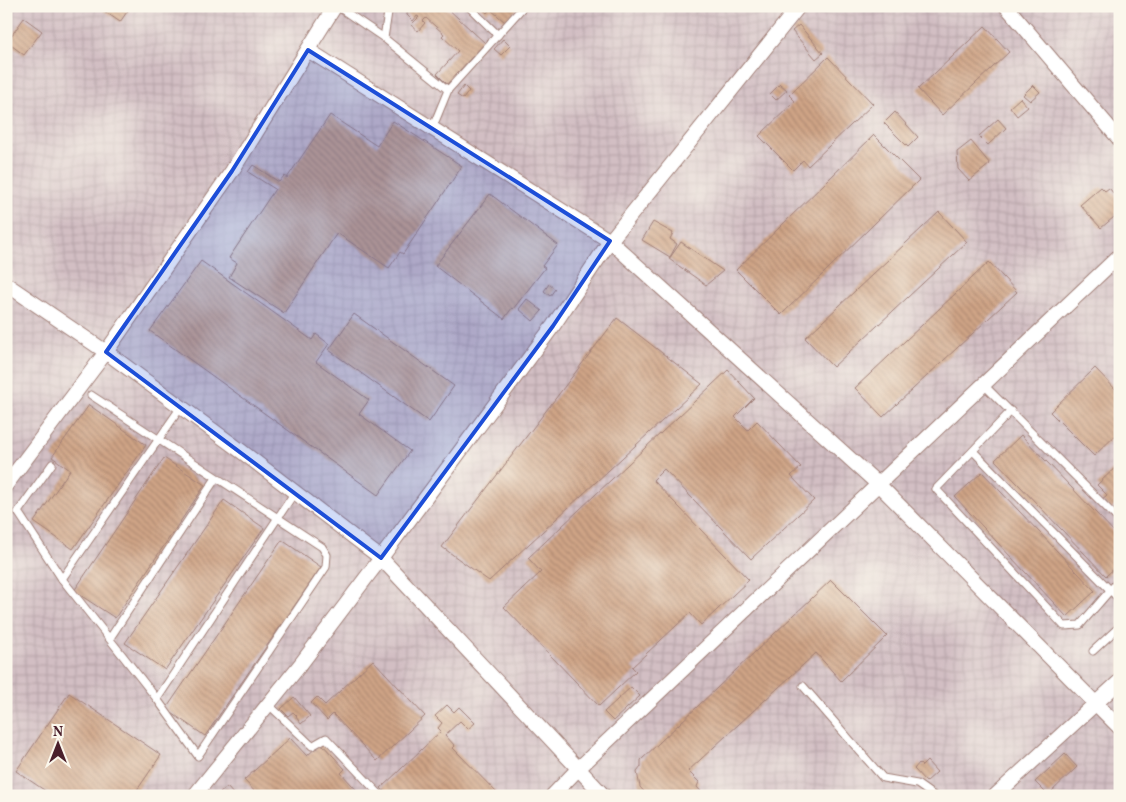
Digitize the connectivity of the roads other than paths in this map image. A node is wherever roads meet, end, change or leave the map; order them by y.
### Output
1 (336, 6) edge
2 (389, 6) edge
3 (468, 6) edge
4 (524, 6) edge
5 (799, 6) edge
6 (1006, 6) edge
7 (498, 35) junction
8 (384, 38) junction
9 (308, 50) junction
10 (448, 90) junction
11 (432, 129) junction
12 (1120, 140) edge
13 (610, 241) junction
14 (1120, 255) edge
15 (6, 284) edge
16 (106, 352) junction
17 (984, 385) junction
18 (91, 395) dead end
19 (180, 407) junction
20 (1010, 412) junction
21 (158, 439) junction
22 (972, 451) junction
23 (52, 464) dead end
24 (216, 478) junction
25 (6, 485) edge
26 (879, 485) junction
27 (295, 492) junction
28 (277, 518) junction
29 (1120, 522) edge
30 (381, 558) junction
31 (62, 579) junction
32 (1120, 579) edge
33 (1111, 590) junction
34 (1120, 600) edge
35 (1120, 626) edge
36 (110, 638) junction
37 (1093, 651) dead end
38 (1120, 681) edge
39 (803, 686) dead end
40 (157, 699) junction
41 (1095, 703) junction
42 (268, 704) junction
43 (1120, 728) edge
44 (578, 769) junction
45 (194, 796) edge
46 (381, 796) edge
47 (552, 796) edge
48 (604, 796) edge
49 (934, 796) edge
50 (995, 796) edge

1 - 8 lane
1 - 9 street
2 - 8 lane
3 - 7 lane
4 - 7 lane
5 - 13 street
6 - 12 street
7 - 10 lane
8 - 10 lane
9 - 11 street
9 - 16 street
10 - 11 lane
11 - 13 street
13 - 26 street
13 - 30 street
14 - 17 street
15 - 16 street
16 - 19 street
16 - 25 street
17 - 20 lane
17 - 26 street
18 - 21 lane
19 - 21 lane
19 - 27 street
20 - 22 lane
20 - 29 lane
21 - 24 lane
21 - 31 lane
22 - 33 lane
22 - 33 lane
23 - 31 lane
24 - 28 lane
24 - 36 lane
26 - 41 street
26 - 44 street
27 - 28 lane
27 - 30 street
28 - 40 lane
28 - 40 lane
30 - 42 street
30 - 44 street
31 - 36 lane
32 - 33 lane
33 - 34 lane
35 - 37 lane
36 - 40 lane
38 - 41 street
39 - 49 lane
41 - 43 street
41 - 50 street
42 - 45 street
42 - 46 lane
44 - 47 street
44 - 48 street

